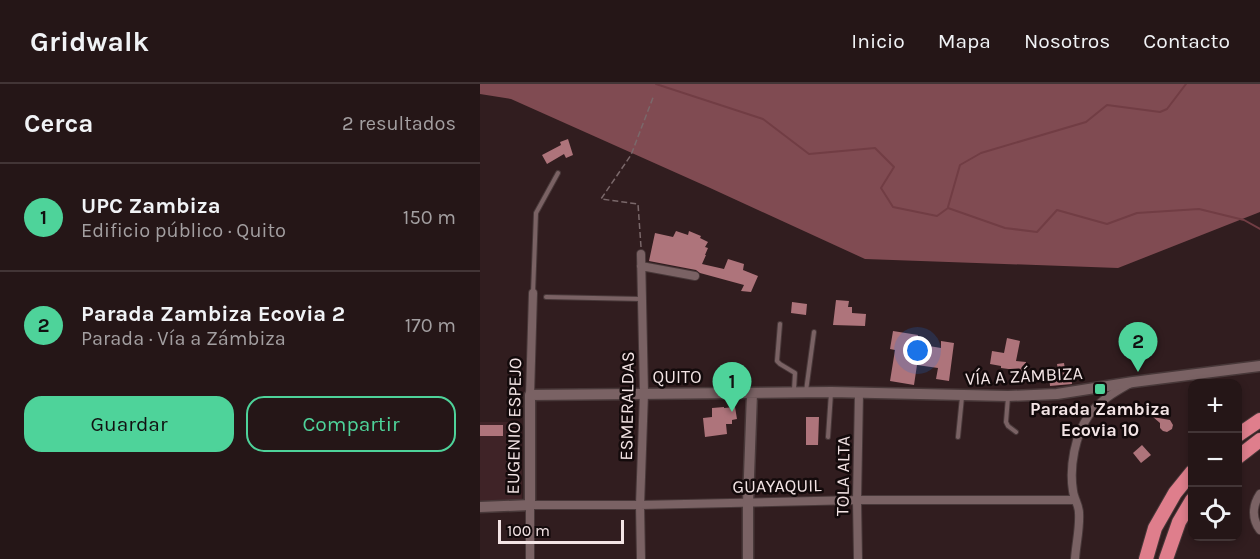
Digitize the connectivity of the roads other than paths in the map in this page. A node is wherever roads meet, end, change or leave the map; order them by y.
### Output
1 (558, 173) dead end
2 (641, 254) road end
3 (641, 266) junction
4 (695, 276) dead end
5 (533, 293) joint
6 (546, 297) dead end
7 (642, 299) junction
8 (780, 324) dead end
9 (814, 332) dead end
10 (1260, 366) edge
11 (1133, 382) junction
12 (831, 392) junction
13 (644, 393) junction
14 (752, 393) junction
15 (793, 393) junction
16 (806, 393) junction
17 (859, 393) junction
18 (530, 395) junction
19 (962, 396) junction
20 (1008, 396) junction
21 (1260, 420) edge
22 (1016, 432) dead end
23 (1241, 433) edge
24 (828, 437) dead end
25 (958, 437) dead end
26 (1260, 440) edge
27 (1242, 454) edge
28 (1188, 477) edge
29 (1260, 494) edge
30 (857, 500) junction
31 (1074, 500) junction
32 (748, 503) junction
33 (530, 505) junction
34 (640, 505) junction
35 (480, 507) edge
36 (1188, 507) edge
37 (1260, 529) edge
38 (530, 559) edge
39 (641, 559) edge
40 (748, 559) edge
41 (858, 559) edge
42 (1075, 559) edge
43 (1146, 559) edge
44 (1166, 559) edge

1 - 5 lane
2 - 3 street, ESMERALDAS
3 - 4 street
3 - 7 street, ESMERALDAS
5 - 18 street, EUGENIO ESPEJO
6 - 7 lane
7 - 13 street, ESMERALDAS
8 - 15 lane
9 - 16 lane
10 - 11 street, VÍA A ZÁMBIZA
11 - 20 street, VÍA A ZÁMBIZA
11 - 31 street
12 - 16 street, QUITO
12 - 17 street, QUITO
12 - 24 lane
13 - 14 street, QUITO
13 - 18 street, QUITO
13 - 34 street, ESMERALDAS
14 - 15 street, QUITO
14 - 32 street
15 - 16 street, QUITO
17 - 19 street, VÍA A ZÁMBIZA
17 - 30 street, TOLA ALTA
18 - 33 street, EUGENIO ESPEJO
19 - 20 street, VÍA A ZÁMBIZA
19 - 25 lane
20 - 22 lane
21 - 23 highway
26 - 27 highway
28 - 43 highway
29 - 37 street
30 - 31 street, GUAYAQUIL
30 - 32 street, GUAYAQUIL
30 - 41 street, TOLA ALTA
31 - 42 street
32 - 34 street, GUAYAQUIL
32 - 40 street
33 - 34 street, GUAYAQUIL
33 - 35 street, GUAYAQUIL
33 - 38 street, EUGENIO ESPEJO
34 - 39 street, ESMERALDAS
36 - 44 highway

